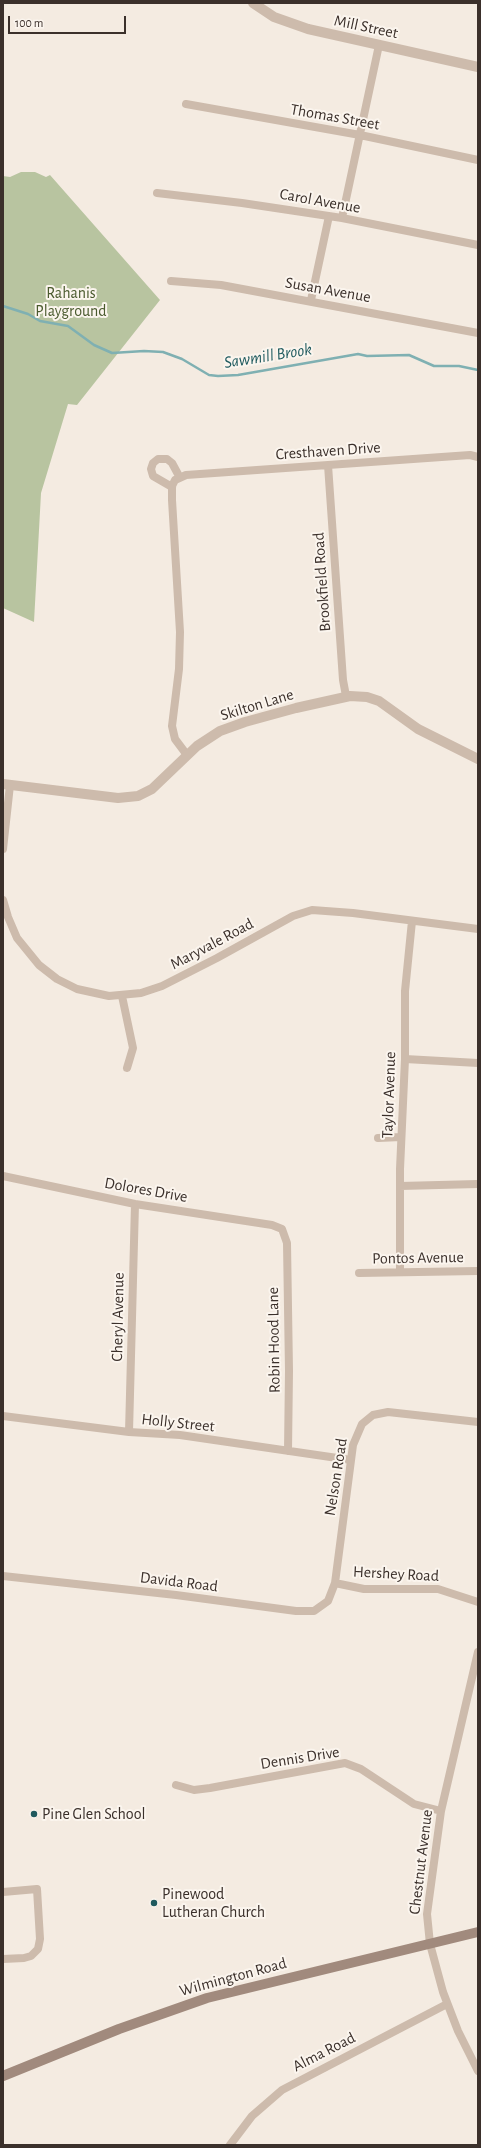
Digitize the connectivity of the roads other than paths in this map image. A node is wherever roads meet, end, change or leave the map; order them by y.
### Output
1 (253, 3) edge
2 (379, 45) junction
3 (478, 66) edge
4 (186, 104) dead end
5 (360, 135) junction
6 (478, 160) edge
7 (157, 193) dead end
8 (329, 216) junction
9 (342, 218) junction
10 (478, 244) edge
11 (171, 281) dead end
12 (311, 300) junction
13 (478, 332) edge
14 (478, 456) edge
15 (328, 466) junction
16 (179, 476) junction
17 (172, 487) junction
18 (346, 696) junction
19 (187, 755) junction
20 (478, 759) edge
21 (7, 784) edge
22 (3, 849) edge
23 (3, 900) edge
24 (412, 921) junction
25 (478, 929) edge
26 (122, 996) junction
27 (405, 1059) junction
28 (478, 1063) edge
29 (127, 1068) dead end
30 (401, 1137) junction
31 (378, 1138) dead end
32 (3, 1176) edge
33 (478, 1184) edge
34 (400, 1186) junction
35 (135, 1204) junction
36 (283, 1230) joint
37 (400, 1271) junction
38 (478, 1271) edge
39 (359, 1273) dead end
40 (3, 1416) edge
41 (478, 1422) edge
42 (129, 1432) junction
43 (288, 1451) junction
44 (351, 1460) junction
45 (3, 1576) edge
46 (336, 1583) junction
47 (478, 1602) edge
48 (478, 1652) edge
49 (176, 1786) dead end
50 (441, 1811) junction
51 (3, 1892) edge
52 (478, 1932) edge
53 (430, 1944) junction
54 (3, 1959) edge
55 (447, 2004) junction
56 (478, 2071) edge
57 (3, 2076) edge
58 (230, 2145) edge

1 - 2 street, Mill Street
2 - 3 street, Mill Street
2 - 5 street
4 - 5 street, Thomas Street
5 - 6 street, Thomas Street
5 - 9 street
7 - 8 street, Carol Avenue
8 - 9 street, Carol Avenue
8 - 12 street
9 - 10 street, Carol Avenue
11 - 12 street, Susan Avenue
12 - 13 street, Susan Avenue
14 - 15 street, Cresthaven Drive
15 - 16 street, Cresthaven Drive
15 - 18 street, Brookfield Road
16 - 17 street
16 - 17 street
17 - 19 street
18 - 19 street, Skilton Lane
18 - 20 street, Skilton Lane
19 - 21 street, Skilton Lane
21 - 22 street
23 - 26 street, Maryvale Road
24 - 25 street, Maryvale Road
24 - 26 street, Maryvale Road
24 - 27 street, Taylor Avenue
26 - 29 street
27 - 28 street
27 - 30 street, Taylor Avenue
30 - 31 street
30 - 34 street, Taylor Avenue
32 - 35 street, Dolores Drive
33 - 34 street
34 - 37 street, Taylor Avenue
35 - 36 street, Dolores Drive
35 - 42 street, Cheryl Avenue
36 - 43 street, Robin Hood Lane
37 - 38 street, Pontos Avenue
37 - 39 street, Pontos Avenue
40 - 42 street, Holly Street
41 - 44 street, Nelson Road
42 - 43 street, Holly Street
43 - 44 street, Holly Street
44 - 46 street, Nelson Road
45 - 46 street, Davida Road
46 - 47 street, Hershey Road
48 - 50 street, Chestnut Avenue
49 - 50 street, Dennis Drive
50 - 53 street, Chestnut Avenue
51 - 54 street
52 - 53 main road, Wilmington Road
53 - 55 street, Chestnut Avenue
53 - 57 main road, Wilmington Road
55 - 56 street, Chestnut Avenue
55 - 58 street, Alma Road

